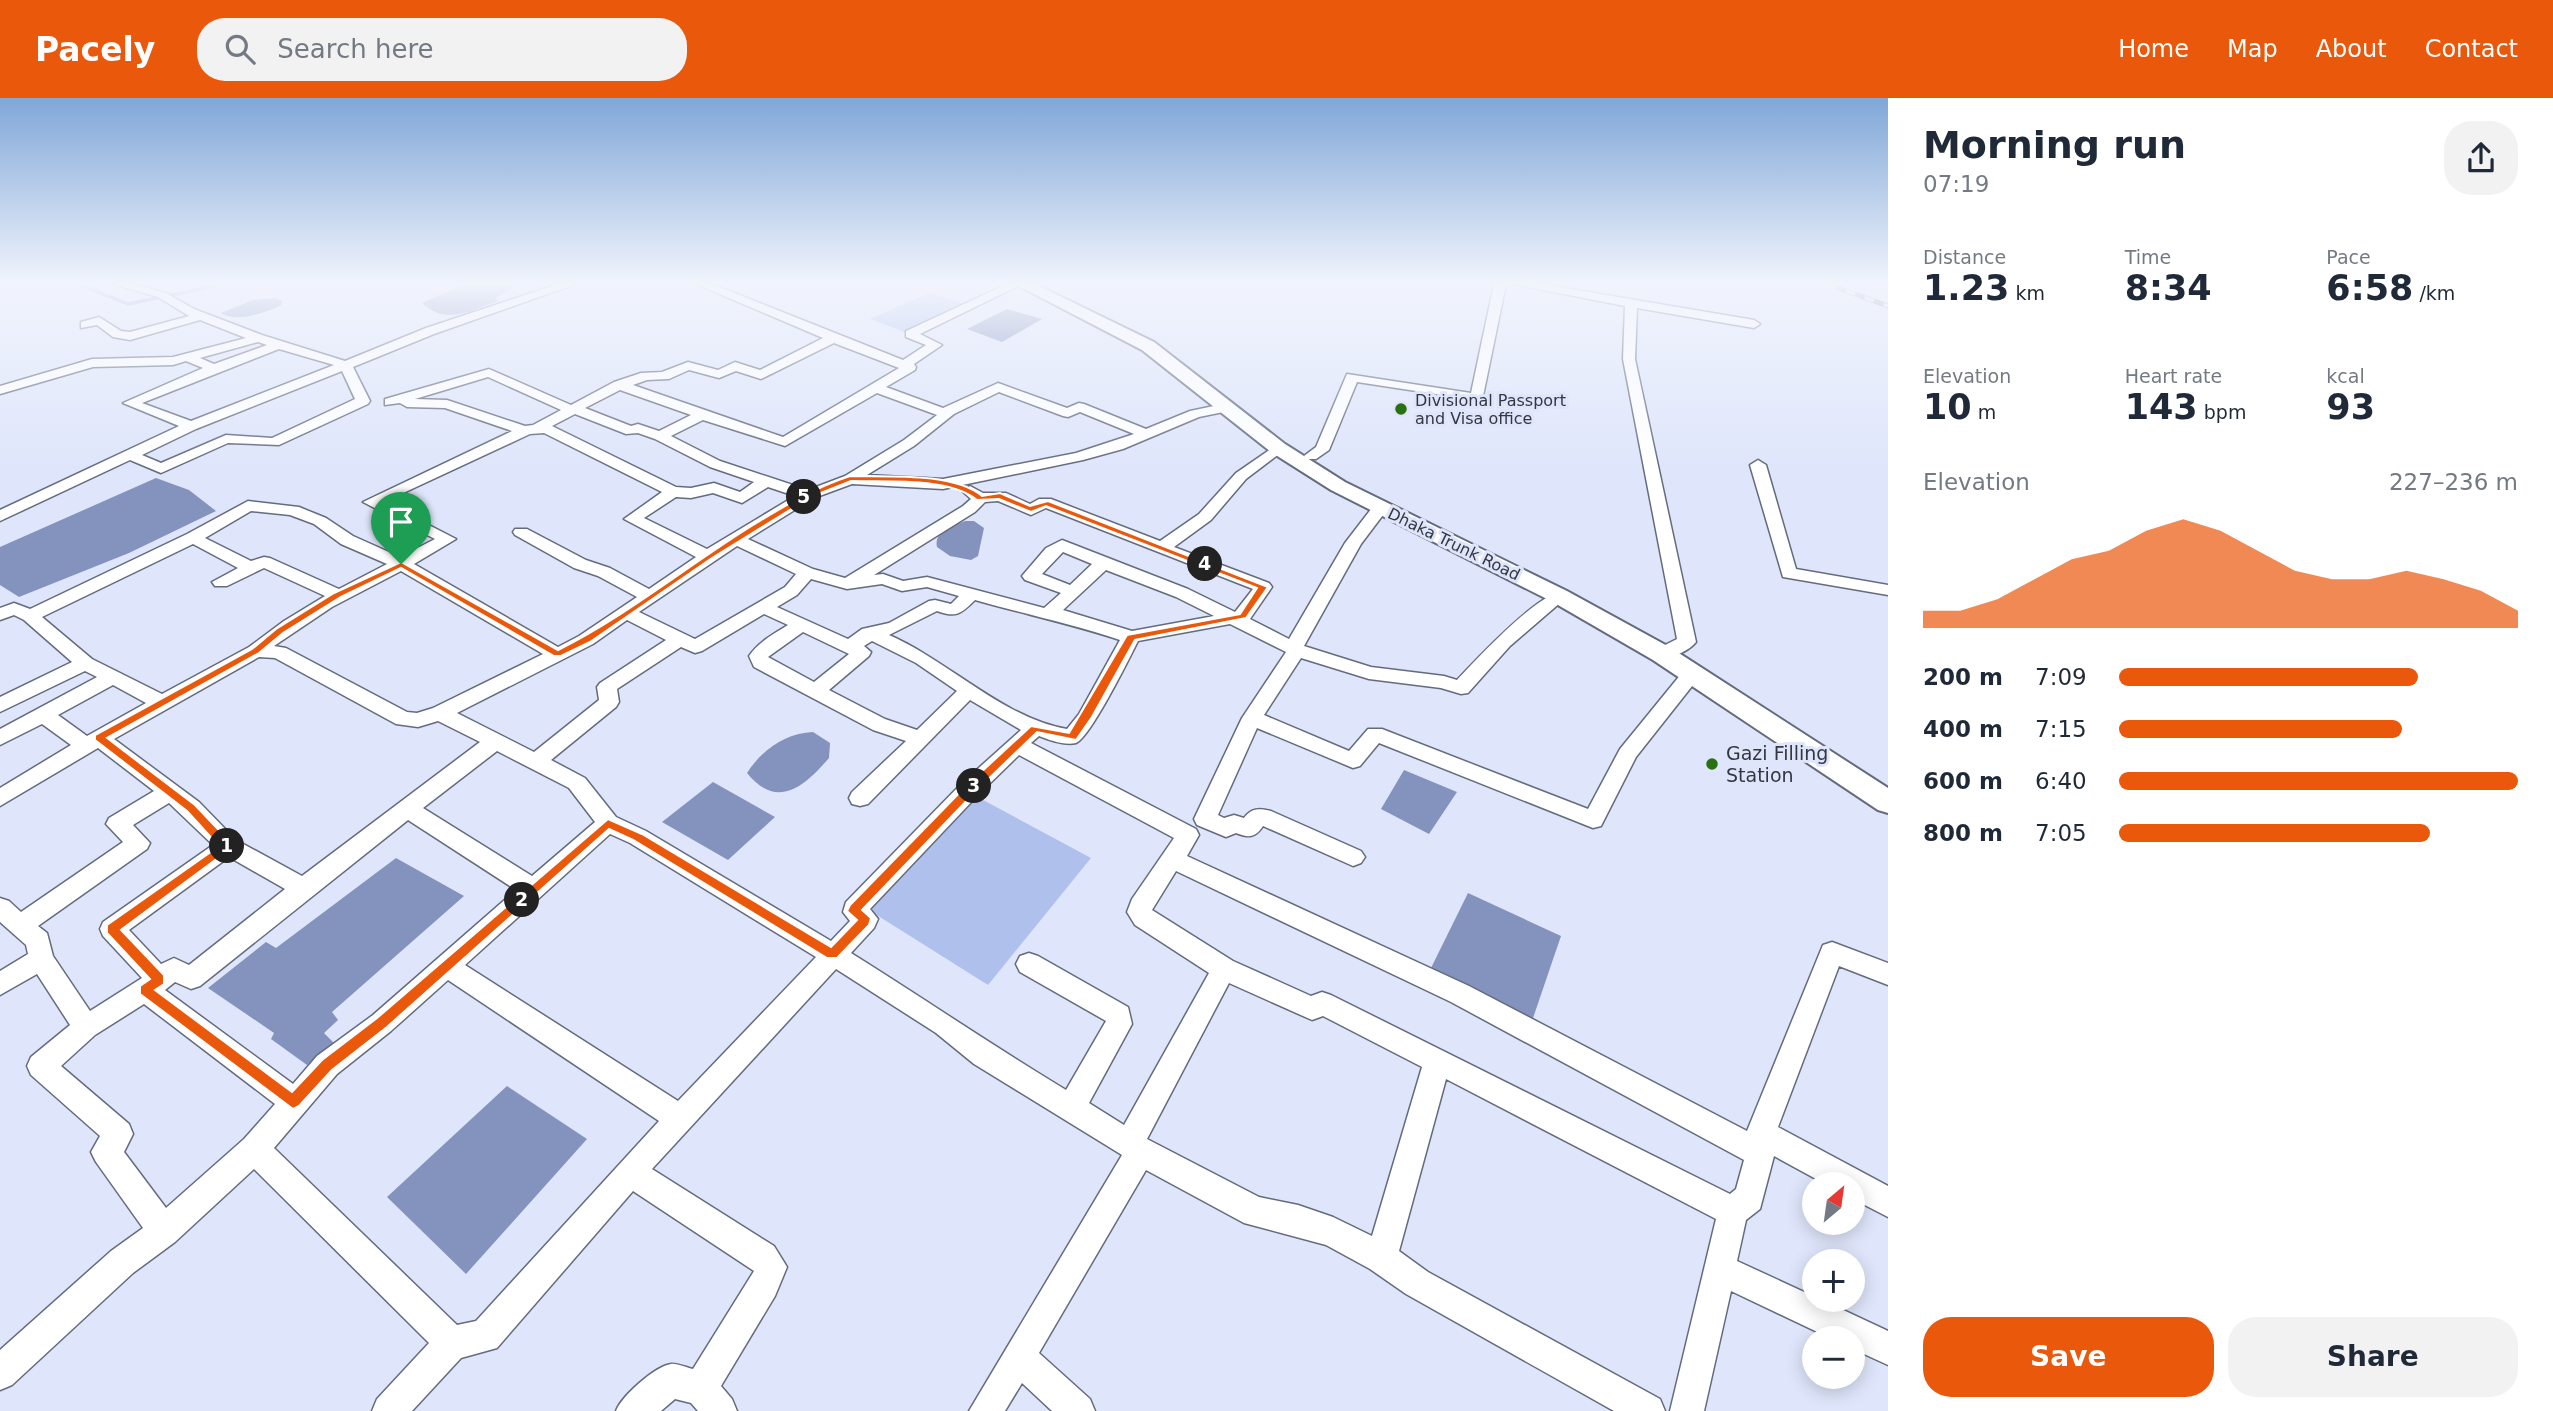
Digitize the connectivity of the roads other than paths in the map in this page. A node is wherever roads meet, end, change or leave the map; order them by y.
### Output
1 (233, 345) edge
2 (278, 345) joint
3 (395, 345) edge
4 (819, 345) edge
5 (852, 345) edge
6 (936, 345) edge
7 (1147, 345) edge
8 (1157, 345) edge
9 (1488, 345) edge
10 (1629, 345) edge
11 (189, 358) junction
12 (346, 365) junction
13 (903, 365) junction
14 (214, 368) junction
15 (620, 385) junction
16 (876, 388) junction
17 (0, 390) edge
18 (363, 401) junction
19 (390, 402) junction
20 (1228, 407) junction
21 (572, 410) junction
22 (944, 413) junction
23 (702, 415) junction
24 (191, 426) junction
25 (531, 430) junction
26 (1146, 434) junction
27 (660, 436) junction
28 (1278, 448) junction
29 (128, 454) junction
30 (1311, 456) junction
31 (1758, 465) dead end
32 (850, 479) junction
33 (766, 481) junction
34 (949, 483) junction
35 (673, 492) junction
36 (808, 495) junction
37 (980, 498) junction
38 (1381, 507) junction
39 (0, 516) edge
40 (521, 532) dead end
41 (193, 538) junction
42 (736, 539) junction
43 (1163, 547) junction
44 (708, 556) junction
45 (1104, 563) junction
46 (401, 564) junction
47 (251, 568) junction
48 (807, 573) junction
49 (221, 582) dead end
50 (847, 584) junction
51 (1888, 590) edge
52 (1073, 592) junction
53 (338, 595) junction
54 (970, 595) junction
55 (649, 596) junction
56 (1559, 596) junction
57 (763, 607) junction
58 (626, 612) junction
59 (1048, 614) junction
60 (0, 615) edge
61 (30, 616) junction
62 (1231, 618) junction
63 (800, 626) junction
64 (869, 633) junction
65 (1131, 637) junction
66 (680, 639) junction
67 (849, 647) junction
68 (1295, 649) junction
69 (256, 651) junction
70 (1668, 651) junction
71 (557, 654) junction
72 (85, 663) junction
73 (1693, 672) junction
74 (113, 677) junction
75 (816, 691) junction
76 (968, 691) junction
77 (160, 702) junction
78 (2, 704) edge
79 (440, 713) junction
80 (37, 718) junction
81 (1252, 718) junction
82 (1026, 737) junction
83 (0, 738) edge
84 (920, 739) junction
85 (496, 741) junction
86 (93, 742) junction
87 (535, 762) junction
88 (1888, 780) edge
89 (170, 792) junction
90 (0, 798) edge
91 (860, 798) dead end
92 (1888, 802) edge
93 (407, 809) junction
94 (608, 823) junction
95 (228, 846) junction
96 (1353, 857) dead end
97 (1172, 859) junction
98 (303, 888) junction
99 (533, 889) junction
100 (0, 908) edge
101 (22, 924) junction
102 (832, 954) junction
103 (41, 959) junction
104 (1029, 964) dead end
105 (447, 966) junction
106 (1224, 969) junction
107 (1888, 974) edge
108 (0, 985) edge
109 (152, 985) junction
110 (86, 1027) junction
111 (1437, 1061) junction
112 (293, 1101) junction
113 (1070, 1108) junction
114 (681, 1119) junction
115 (1761, 1143) junction
116 (1135, 1147) junction
117 (254, 1149) junction
118 (630, 1172) junction
119 (1888, 1202) edge
120 (1733, 1211) junction
121 (164, 1231) junction
122 (1381, 1258) junction
123 (1721, 1270) junction
124 (452, 1343) junction
125 (1888, 1348) edge
126 (1018, 1357) junction
127 (0, 1373) edge
128 (710, 1400) edge
129 (389, 1411) edge
130 (634, 1411) edge
131 (986, 1411) edge
132 (1078, 1411) edge
133 (1647, 1411) edge
134 (1687, 1411) edge

1 - 11 street
2 - 12 street
2 - 14 street
3 - 12 street
4 - 15 street
5 - 13 street
6 - 13 street
7 - 20 main road, Dhaka Trunk Road
8 - 30 main road, Dhaka Trunk Road
9 - 30 street
10 - 70 street
11 - 14 street
11 - 17 street
12 - 18 street
12 - 24 street
13 - 16 street
14 - 24 street
15 - 21 street
15 - 23 street
16 - 22 street
16 - 23 street
18 - 19 street
18 - 29 street
19 - 21 street
19 - 25 street
20 - 26 street
20 - 28 main road, Dhaka Trunk Road
21 - 25 street
21 - 27 street
22 - 26 street
22 - 32 street
23 - 27 street
24 - 29 street
25 - 35 street
25 - 46 street
26 - 34 street
27 - 33 street
28 - 38 main road, Dhaka Trunk Road
28 - 43 street
29 - 39 street
30 - 70 main road, Dhaka Trunk Road
31 - 51 street
32 - 34 street
32 - 36 street
33 - 35 street
33 - 36 street
34 - 37 street
35 - 44 street
36 - 42 street
37 - 43 street
37 - 50 street
38 - 56 main road, Dhaka Trunk Road
38 - 68 street
40 - 55 street
41 - 46 street
41 - 47 street
41 - 61 street
42 - 44 street
42 - 48 street
43 - 62 street
44 - 55 street
45 - 52 street
45 - 52 street
45 - 62 street
46 - 53 street
46 - 71 street
47 - 49 street
47 - 53 street
48 - 50 street
48 - 57 street
50 - 54 street
52 - 59 street
53 - 69 street
54 - 59 street
54 - 64 street
55 - 58 street
56 - 68 street
56 - 70 main road, Dhaka Trunk Road
57 - 63 street
57 - 66 street
58 - 66 street
58 - 71 street
59 - 65 street
60 - 61 street
61 - 72 street
62 - 65 street
62 - 68 street
63 - 67 street
63 - 75 street
64 - 67 street
64 - 76 street
65 - 82 street
66 - 87 street
67 - 75 street
68 - 81 street
69 - 77 street
69 - 79 street
70 - 73 main road, Dhaka Trunk Road
70 - 88 main road, Dhaka Trunk Road
71 - 79 street
72 - 74 street
72 - 78 street
73 - 81 street
73 - 92 main road, Dhaka Trunk Road
74 - 77 street
74 - 80 street
75 - 84 street
76 - 82 street
76 - 84 street
77 - 86 street
78 - 80 street
79 - 85 street
80 - 83 street
80 - 86 street
81 - 96 street
82 - 97 street
82 - 102 street
84 - 91 street
85 - 87 street
85 - 93 street
86 - 89 street
86 - 90 street
87 - 94 street
89 - 95 street
89 - 101 street
93 - 98 street
93 - 99 street
94 - 99 street
94 - 102 street
95 - 98 street
95 - 109 street
97 - 106 street
97 - 115 street
98 - 109 street
99 - 105 street
100 - 101 street
101 - 103 street
102 - 113 street
102 - 114 street
103 - 108 street
103 - 110 street
104 - 113 street
105 - 112 street
105 - 114 street
106 - 111 street
106 - 116 street
107 - 115 street
109 - 110 street
109 - 112 street
110 - 121 street
111 - 120 street
111 - 122 street
112 - 117 street
113 - 116 street
114 - 118 street
115 - 119 street
115 - 120 street
116 - 122 street
116 - 126 street
117 - 121 street
117 - 124 street
118 - 124 street
118 - 128 street
120 - 123 street
121 - 127 street
122 - 133 street
123 - 125 street
123 - 134 street
124 - 129 street
126 - 131 street
126 - 132 street
128 - 130 street

